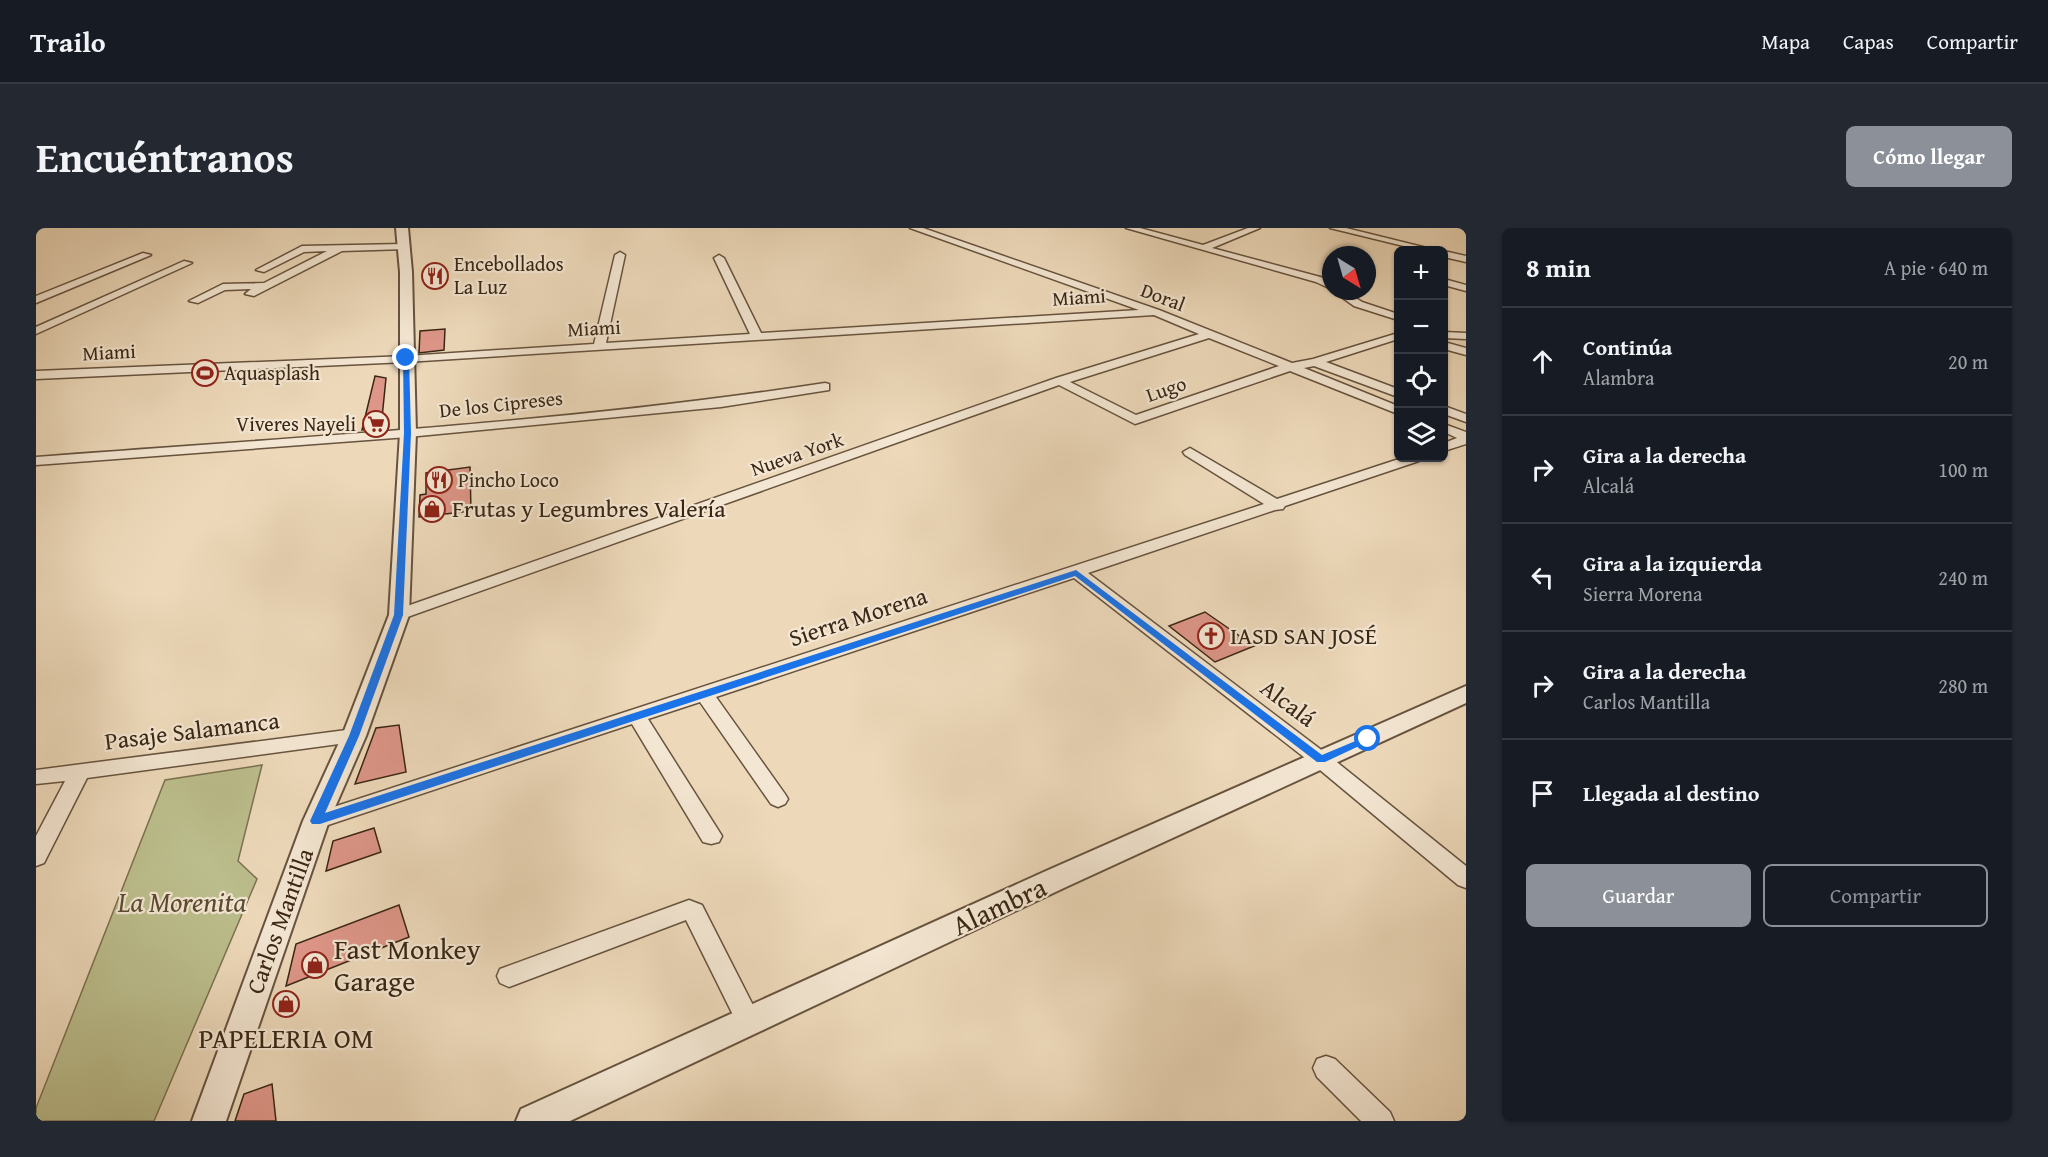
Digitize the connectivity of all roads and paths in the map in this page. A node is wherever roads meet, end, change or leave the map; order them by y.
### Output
1 (402, 228) edge
2 (1130, 228) edge
3 (1256, 228) edge
4 (1334, 228) edge
5 (923, 229) edge
6 (1413, 246) edge
7 (403, 247) junction
8 (340, 248) junction
9 (1203, 248) junction
10 (146, 255) dead end
11 (620, 255) dead end
12 (1448, 255) edge
13 (719, 258) dead end
14 (1466, 259) edge
15 (187, 263) dead end
16 (261, 270) dead end
17 (1322, 281) edge
18 (1448, 283) edge
19 (266, 287) junction
20 (1466, 288) edge
21 (250, 294) dead end
22 (1352, 300) edge
23 (194, 301) dead end
24 (42, 305) edge
25 (79, 311) junction
26 (1155, 312) junction
27 (1394, 316) edge
28 (36, 331) edge
29 (1448, 332) edge
30 (1209, 334) junction
31 (1448, 335) edge
32 (1463, 336) edge
33 (1394, 337) edge
34 (757, 338) junction
35 (599, 347) junction
36 (1448, 347) edge
37 (1466, 352) edge
38 (406, 358) junction
39 (1315, 362) junction
40 (1289, 367) junction
41 (36, 375) edge
42 (1060, 381) junction
43 (825, 387) dead end
44 (1394, 392) edge
45 (1394, 408) edge
46 (1448, 412) edge
47 (1466, 418) edge
48 (1448, 430) edge
49 (408, 433) junction
50 (1466, 438) edge
51 (1448, 445) edge
52 (1190, 452) dead end
53 (36, 461) edge
54 (1403, 462) edge
55 (1278, 506) junction
56 (1076, 573) junction
57 (399, 615) junction
58 (704, 694) junction
59 (1466, 694) edge
60 (637, 717) junction
61 (354, 736) junction
62 (1321, 760) junction
63 (80, 771) junction
64 (36, 777) edge
65 (778, 798) dead end
66 (316, 821) junction
67 (711, 836) dead end
68 (36, 857) edge
69 (1466, 879) edge
70 (509, 976) dead end
71 (749, 1021) junction
72 (1326, 1068) dead end
73 (209, 1121) edge
74 (533, 1121) edge
75 (1380, 1121) edge

1 - 7 street, Carlos Mantilla
2 - 9 street
3 - 9 street
4 - 6 street
5 - 26 street, Doral
7 - 8 street
7 - 38 street, Carlos Mantilla
8 - 16 street
8 - 19 street
9 - 17 street
10 - 24 street
11 - 35 street
12 - 14 street
13 - 34 street
15 - 25 street
18 - 20 street
19 - 21 street
19 - 23 street
22 - 27 street
24 - 25 street
24 - 25 street
25 - 28 street
26 - 30 street, Doral
26 - 34 street, Miami
29 - 32 street
30 - 40 street, Doral
30 - 42 street, Nueva York
31 - 32 street
33 - 39 street
34 - 35 street, Miami
35 - 38 street, Miami
36 - 37 street
38 - 41 street, Miami
38 - 49 street, Carlos Mantilla
39 - 40 street
39 - 44 street
40 - 42 street, Lugo
40 - 45 street, Doral
42 - 57 street, Nueva York
43 - 49 street, De los Cipreses
46 - 47 street
48 - 50 street
49 - 53 street, De los Cipreses
49 - 57 street, Carlos Mantilla
50 - 51 street
52 - 55 street
54 - 55 street, Sierra Morena
55 - 56 street, Sierra Morena
56 - 58 street, Sierra Morena
56 - 62 street, Alcalá
57 - 61 street, Carlos Mantilla
58 - 60 street, Sierra Morena
58 - 65 street
59 - 62 street, Alambra
60 - 66 street, Sierra Morena
60 - 67 street
61 - 63 street, Pasaje Salamanca
61 - 66 street, Carlos Mantilla
62 - 69 street, Alcalá
62 - 71 street, Alambra
63 - 64 street, Pasaje Salamanca
63 - 68 street
66 - 73 street, Carlos Mantilla
70 - 71 street
71 - 74 street, Alambra
72 - 75 street

